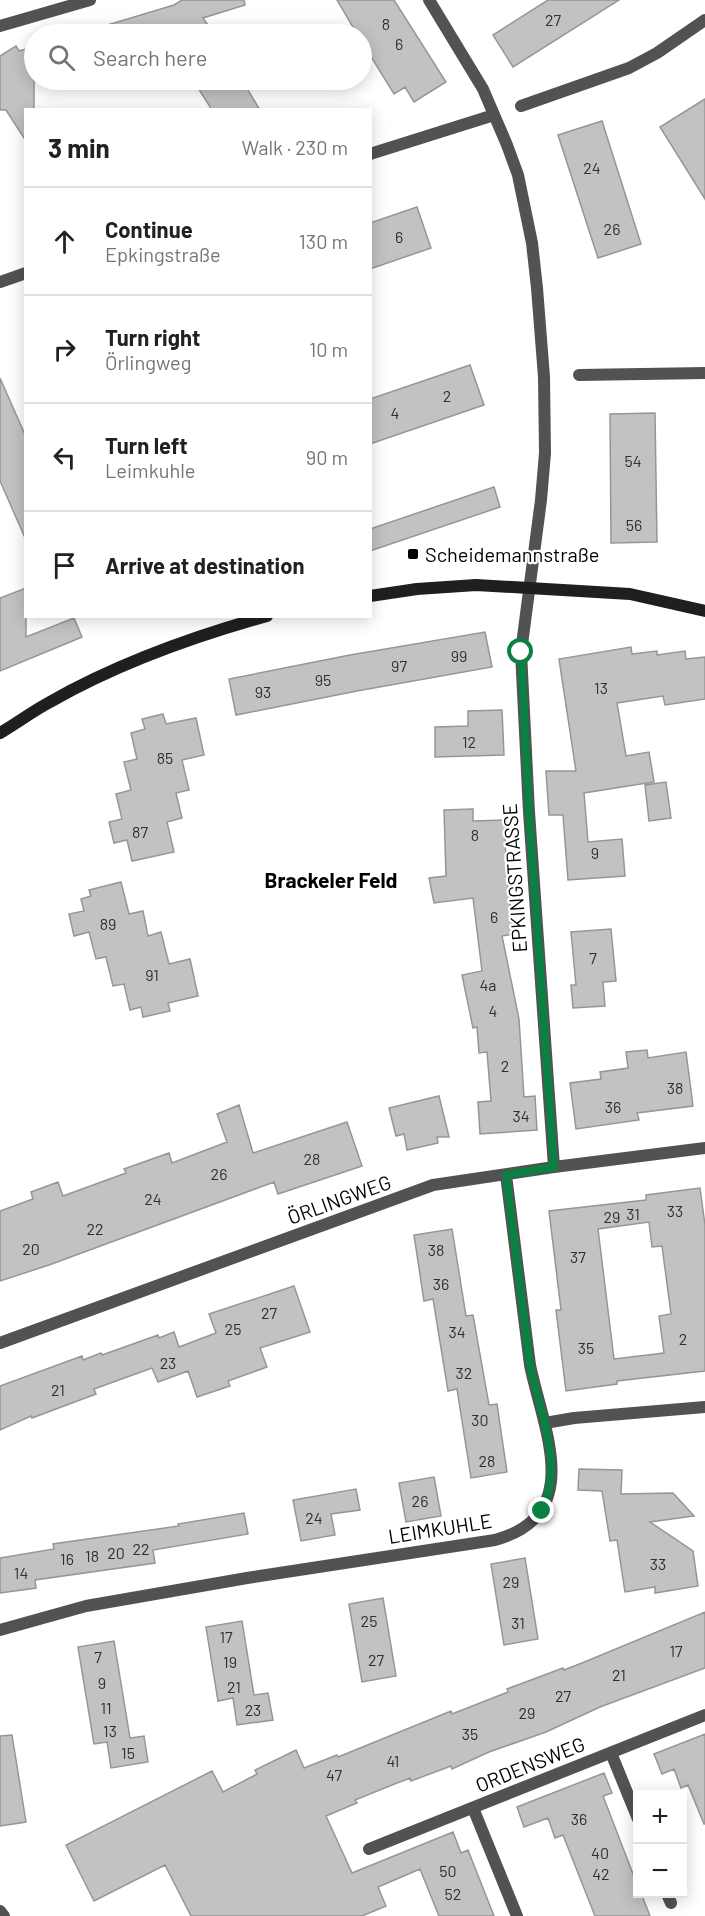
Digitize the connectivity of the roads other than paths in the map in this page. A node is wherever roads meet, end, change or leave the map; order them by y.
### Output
1 (90, 0) edge
2 (429, 0) edge
3 (705, 20) edge
4 (0, 26) edge
5 (521, 106) dead end
6 (494, 115) junction
7 (372, 153) edge
8 (24, 274) edge
9 (0, 282) edge
10 (705, 373) edge
11 (579, 375) dead end
12 (529, 588) junction
13 (372, 596) edge
14 (705, 611) edge
15 (260, 618) edge
16 (0, 733) edge
17 (705, 1148) edge
18 (554, 1167) junction
19 (506, 1175) junction
20 (0, 1343) edge
21 (705, 1407) edge
22 (545, 1423) junction
23 (0, 1630) edge
24 (705, 1716) edge
25 (611, 1753) junction
26 (633, 1807) edge
27 (473, 1808) junction
28 (369, 1849) dead end
29 (0, 1911) edge
30 (4, 1916) edge
31 (517, 1916) edge

1 - 4 street
2 - 6 street
3 - 5 street
6 - 7 street
6 - 12 street
8 - 9 street
10 - 11 street
12 - 13 street
12 - 14 street
12 - 18 street, EPKINGSTRASSE
15 - 16 street
17 - 18 street, ÖRLINGWEG
18 - 19 street, ÖRLINGWEG
19 - 20 street, ÖRLINGWEG
19 - 22 street, LEIMKUHLE
21 - 22 street
22 - 23 street, LEIMKUHLE
24 - 25 street, ORDENSWEG
25 - 26 street
25 - 27 street, ORDENSWEG
27 - 28 street, ORDENSWEG
27 - 31 street
29 - 30 street

